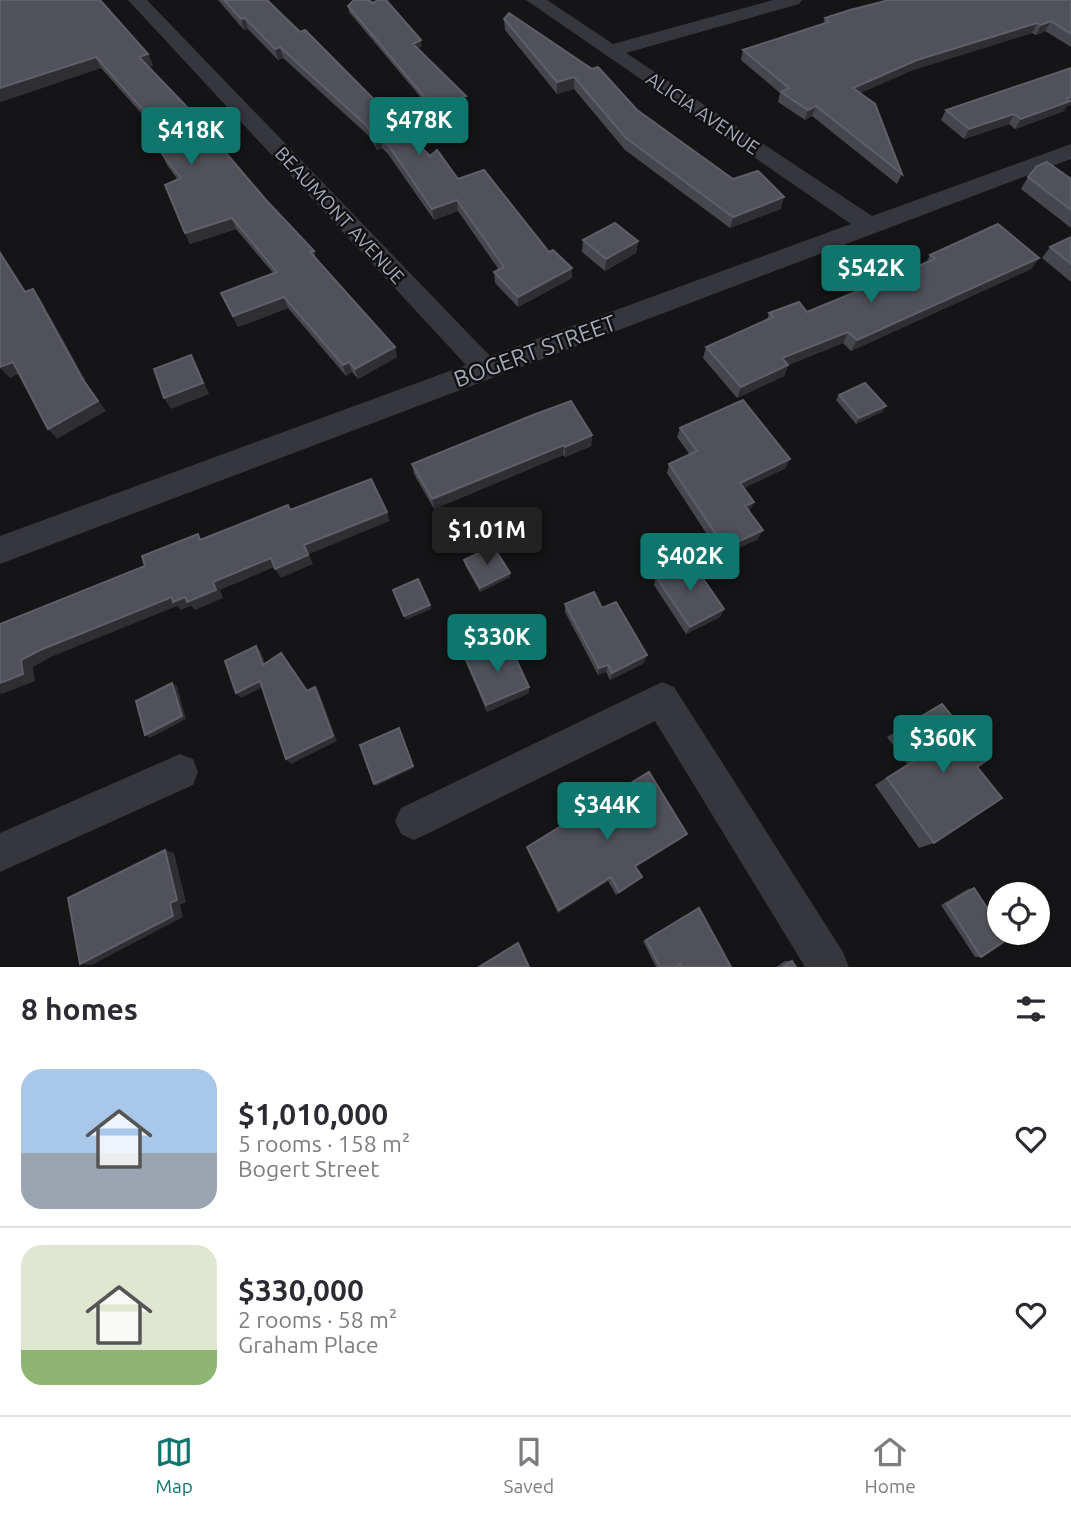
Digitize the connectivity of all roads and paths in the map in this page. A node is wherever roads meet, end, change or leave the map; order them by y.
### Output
1 (137, 0) edge
2 (535, 0) edge
3 (793, 0) edge
4 (610, 51) junction
5 (1071, 151) edge
6 (870, 226) junction
7 (486, 369) junction
8 (0, 550) edge
9 (180, 772) dead end
10 (414, 821) dead end
11 (0, 853) edge
12 (828, 967) edge

1 - 7 street, BEAUMONT AVENUE
2 - 4 street, ALICIA AVENUE
3 - 4 street
4 - 6 street, ALICIA AVENUE
5 - 6 street, BOGERT STREET
6 - 7 street, BOGERT STREET
7 - 8 street, BOGERT STREET
9 - 11 street
10 - 12 street

